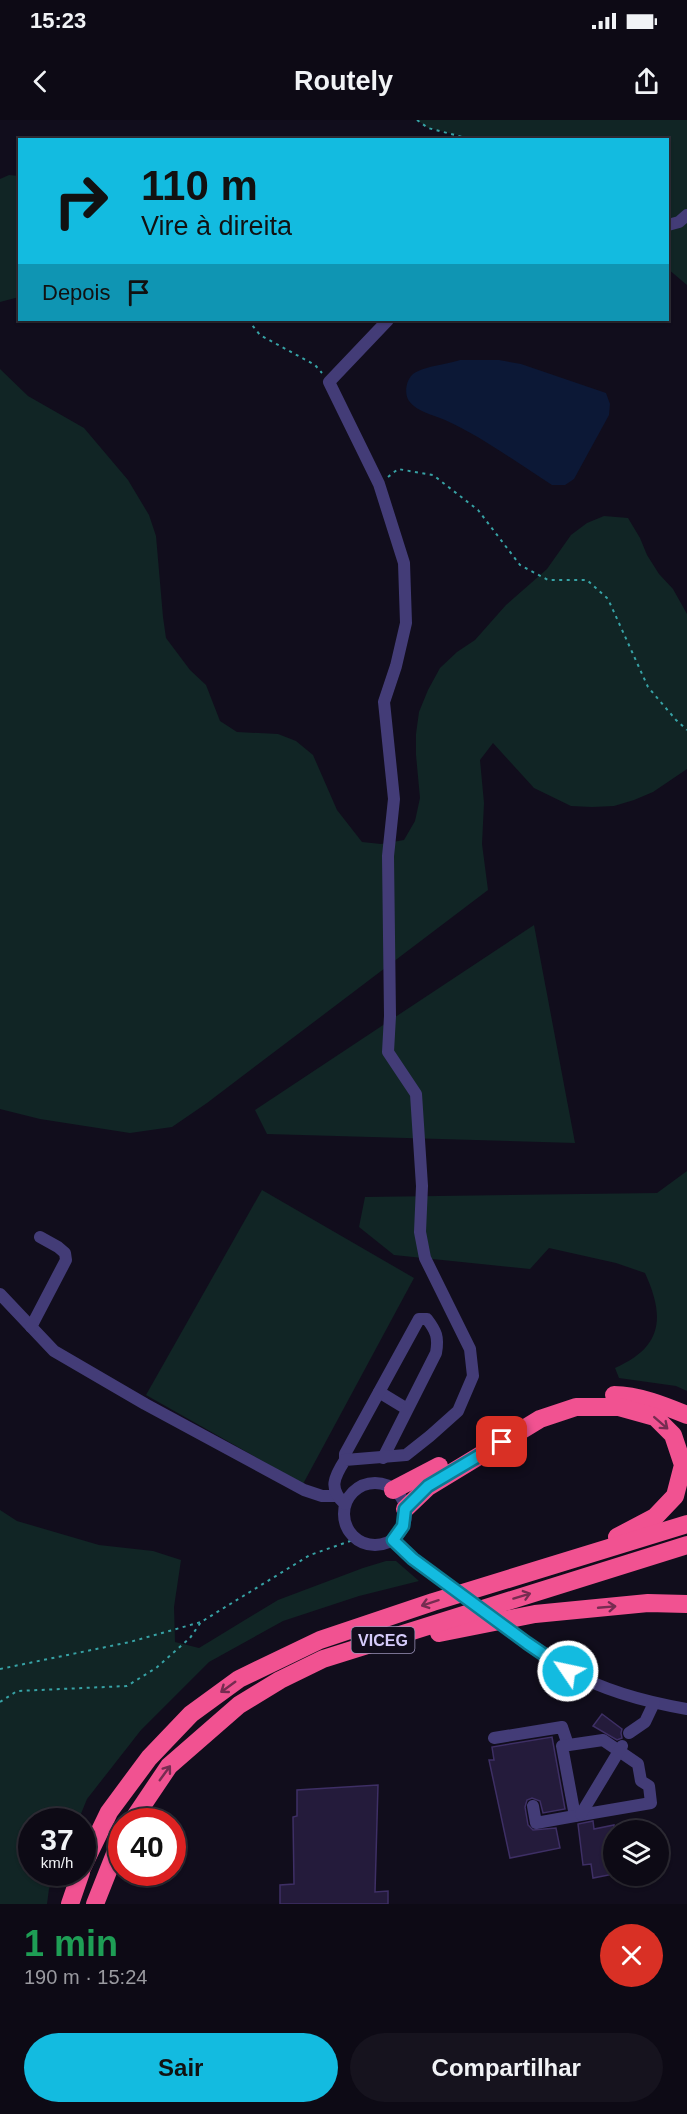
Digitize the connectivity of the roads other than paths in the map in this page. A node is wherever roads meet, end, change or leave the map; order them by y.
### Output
1 (687, 215) edge
2 (669, 225) edge
3 (387, 321) edge
4 (40, 1237) dead end
5 (0, 1293) edge
6 (31, 1327) junction
7 (379, 1392) junction
8 (407, 1409) junction
9 (687, 1415) edge
10 (383, 1458) junction
11 (345, 1460) junction
12 (393, 1490) junction
13 (341, 1500) junction
14 (405, 1509) junction
15 (687, 1524) edge
16 (393, 1540) junction
17 (687, 1545) edge
18 (579, 1558) junction
19 (687, 1604) edge
20 (323, 1659) junction
21 (654, 1703) junction
22 (687, 1709) edge
23 (629, 1733) dead end
24 (494, 1738) dead end
25 (568, 1745) junction
26 (620, 1748) junction
27 (533, 1806) dead end
28 (141, 1808) edge
29 (578, 1815) junction
30 (96, 1840) edge
31 (108, 1871) edge
32 (76, 1886) edge
33 (70, 1904) edge
34 (95, 1904) edge

1 - 2 street
3 - 10 street
4 - 6 street
5 - 6 street
6 - 13 street
7 - 8 street
7 - 8 street
7 - 11 street
8 - 10 street
9 - 12 highway
10 - 11 street
11 - 13 street
12 - 13 street
12 - 14 street
13 - 16 street
14 - 16 street
14 -> 18 highway
15 - 18 highway, VICEG
16 - 21 street, bridge
20 -> 17 highway, VICEG
18 -> 30 highway, VICEG
20 -> 19 highway
28 -> 20 highway, VICEG
21 - 22 street
21 - 23 street
24 - 25 street
25 - 26 street
25 - 29 street
26 - 29 street
26 - 29 street
27 - 29 street
31 - 34 highway
32 - 33 highway, VICEG

